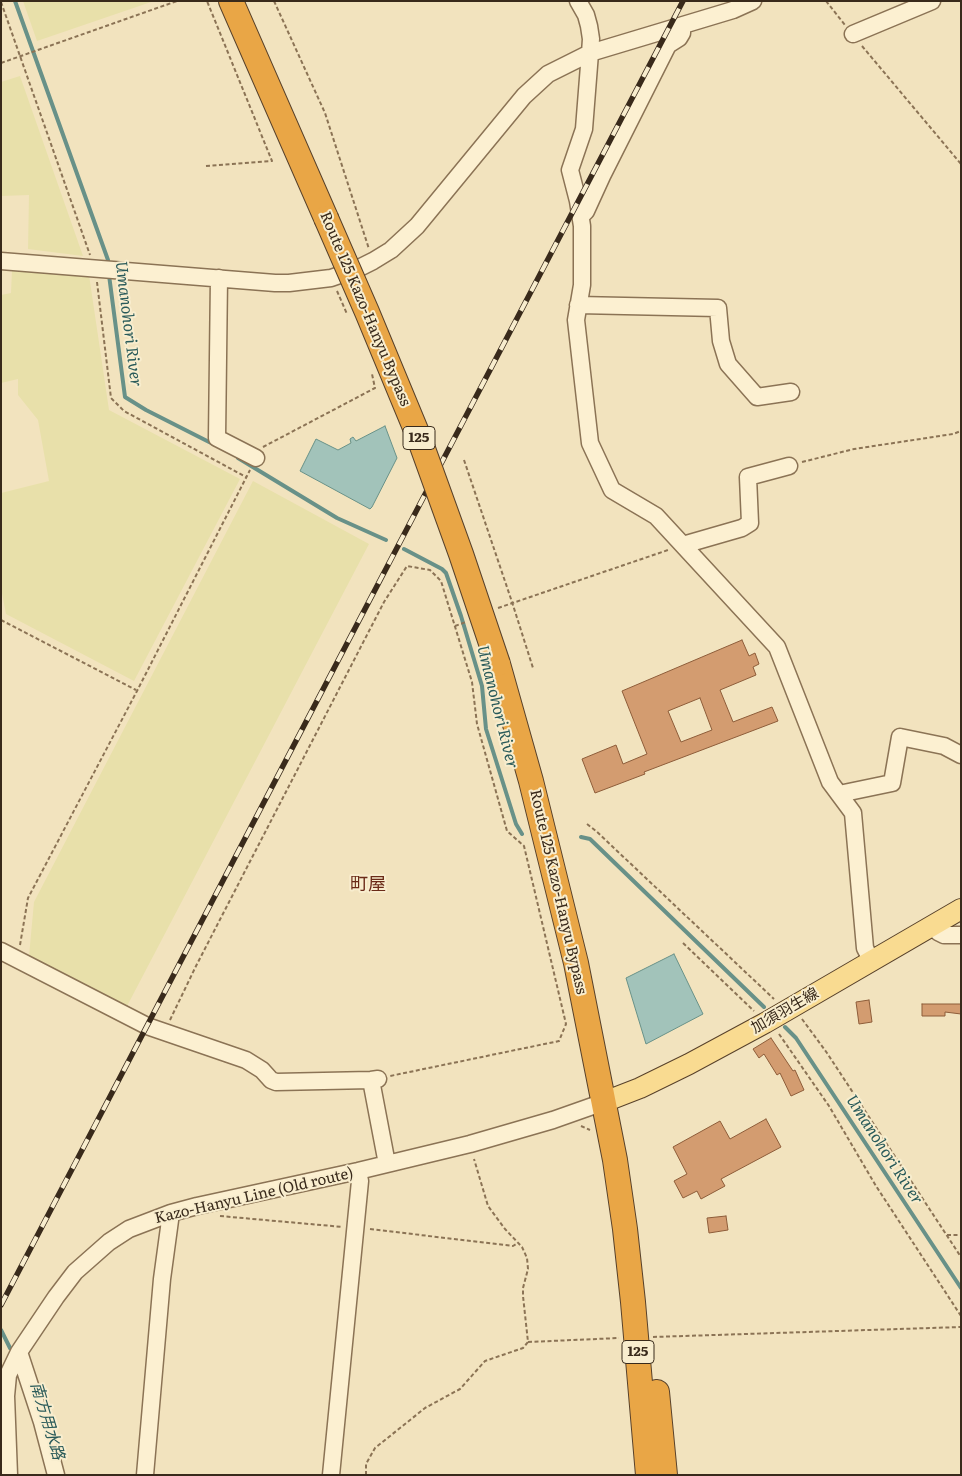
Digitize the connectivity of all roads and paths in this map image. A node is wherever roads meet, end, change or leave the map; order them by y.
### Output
1 (177, 1) edge
2 (207, 1) edge
3 (231, 1) edge
4 (274, 1) edge
5 (578, 1) edge
6 (753, 1) edge
7 (826, 1) edge
8 (932, 1) edge
9 (682, 26) junction
10 (853, 34) junction
11 (590, 53) junction
12 (1, 63) edge
13 (961, 164) edge
14 (206, 166) dead end
15 (581, 216) junction
16 (1, 261) edge
17 (373, 261) junction
18 (219, 278) junction
19 (331, 278) junction
20 (578, 305) junction
21 (347, 314) dead end
22 (371, 367) dead end
23 (791, 392) dead end
24 (961, 431) edge
25 (256, 458) junction
26 (464, 460) dead end
27 (789, 466) joint
28 (682, 545) junction
29 (512, 602) junction
30 (496, 609) dead end
31 (1, 620) edge
32 (471, 620) dead end
33 (455, 626) junction
34 (533, 668) dead end
35 (137, 691) junction
36 (961, 755) edge
37 (839, 794) junction
38 (587, 824) dead end
39 (961, 910) edge
40 (932, 926) junction
41 (961, 935) edge
42 (683, 943) dead end
43 (1, 951) edge
44 (18, 958) junction
45 (872, 962) junction
46 (789, 1009) junction
47 (766, 1023) junction
48 (163, 1033) junction
49 (375, 1079) junction
50 (604, 1102) junction
51 (470, 1144) junction
52 (387, 1164) junction
53 (358, 1171) junction
54 (171, 1213) junction
55 (947, 1235) junction
56 (961, 1235) edge
57 (961, 1257) edge
58 (961, 1316) edge
59 (961, 1327) edge
60 (528, 1342) junction
61 (647, 1342) junction
62 (11, 1363) edge
63 (9, 1475) edge
64 (57, 1475) edge
65 (145, 1475) edge
66 (331, 1475) edge
67 (366, 1475) edge
68 (648, 1475) edge
69 (665, 1475) edge

1 - 12 path
2 - 14 path
3 - 50 highway, Route 125 Kazo-Hanyu Bypass / 125, bridge
4 - 17 path
5 - 11 street
6 - 9 street
7 - 10 path
8 - 10 street
9 - 11 street
9 - 15 street
10 - 13 path
11 - 15 street
11 - 17 street
15 - 20 street
16 - 18 street
17 - 19 street
18 - 19 street
18 - 25 street
19 - 21 path
20 - 23 street
20 - 28 street
22 - 25 path
24 - 27 path
25 - 35 path
26 - 29 path
27 - 28 street
28 - 29 path
28 - 37 street
29 - 30 path
29 - 34 path
31 - 35 path
32 - 33 path
33 - 48 path
33 - 49 path
35 - 44 path
36 - 37 street
37 - 45 street
38 - 46 path
39 - 40 main road, 加須羽生線
40 - 41 street
40 - 45 main road, 加須羽生線
42 - 47 path
43 - 44 street
44 - 48 street
45 - 46 main road, 加須羽生線
46 - 47 main road, 加須羽生線
46 - 55 path
47 - 50 main road, 加須羽生線
47 - 58 path
48 - 49 street
49 - 52 street
50 - 51 street, Kazo-Hanyu Line (Old route)
50 - 61 highway, Route 125 Kazo-Hanyu Bypass / 125
51 - 52 street, Kazo-Hanyu Line (Old route)
51 - 60 path
52 - 53 street, Kazo-Hanyu Line (Old route)
53 - 54 street, Kazo-Hanyu Line (Old route)
53 - 66 street
54 - 62 street, Kazo-Hanyu Line (Old route)
54 - 65 street
55 - 56 path
55 - 57 path
59 - 61 path
60 - 61 path
60 - 67 path
61 - 68 highway, Route 125 Kazo-Hanyu Bypass / 125
61 - 69 highway, Route 125 Kazo-Hanyu Bypass / 125
62 - 63 street, Kazo-Hanyu Line (Old route)
62 - 64 street

